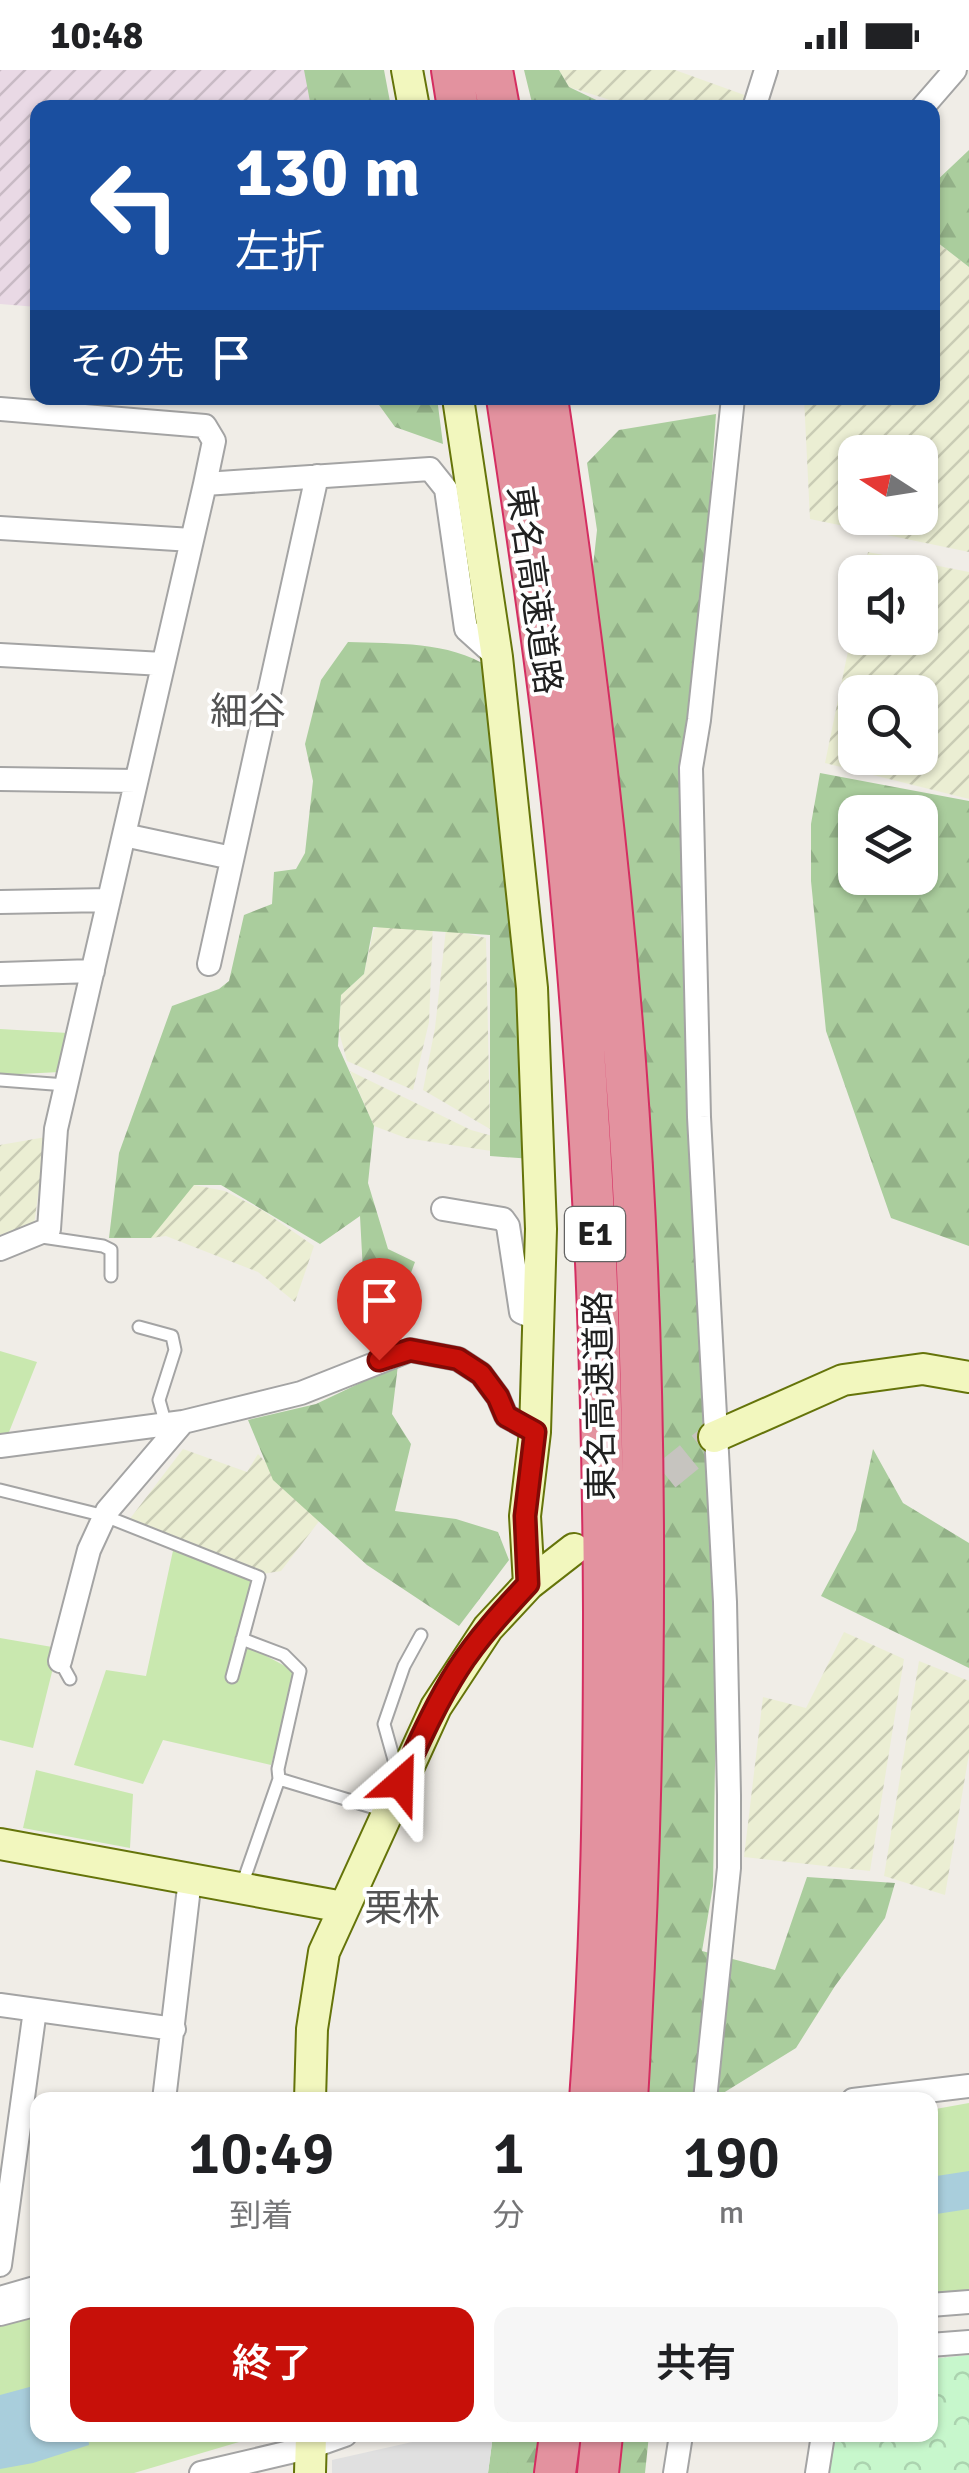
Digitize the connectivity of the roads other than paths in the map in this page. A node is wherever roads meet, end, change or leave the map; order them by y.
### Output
1 (407, 70) edge
2 (452, 70) edge
3 (492, 70) edge
4 (766, 70) edge
5 (955, 70) edge
6 (413, 100) edge
7 (457, 100) edge
8 (498, 100) edge
9 (757, 100) edge
10 (929, 100) edge
11 (459, 405) edge
12 (507, 405) edge
13 (547, 405) edge
14 (732, 405) edge
15 (0, 410) edge
16 (317, 476) junction
17 (205, 484) junction
18 (0, 528) edge
19 (192, 540) junction
20 (0, 654) edge
21 (497, 658) junction
22 (164, 664) junction
23 (0, 778) edge
24 (136, 781) junction
25 (124, 834) junction
26 (232, 858) junction
27 (109, 900) junction
28 (0, 902) edge
29 (208, 964) dead end
30 (93, 971) junction
31 (0, 974) edge
32 (0, 1080) edge
33 (66, 1085) junction
34 (443, 1209) dead end
35 (33, 1236) junction
36 (0, 1249) edge
37 (111, 1276) dead end
38 (540, 1320) junction
39 (139, 1327) dead end
40 (969, 1378) edge
41 (174, 1423) junction
42 (535, 1432) junction
43 (714, 1437) junction
44 (0, 1446) edge
45 (0, 1490) edge
46 (105, 1516) junction
47 (574, 1549) dead end
48 (528, 1584) junction
49 (421, 1635) dead end
50 (242, 1639) junction
51 (65, 1670) dead end
52 (232, 1676) dead end
53 (279, 1780) junction
54 (400, 1783) junction
55 (387, 1812) junction
56 (0, 1844) edge
57 (190, 1879) junction
58 (241, 1888) junction
59 (343, 1908) junction
60 (0, 2005) edge
61 (36, 2010) junction
62 (174, 2029) junction
63 (969, 2086) edge
64 (609, 2087) edge
65 (165, 2092) edge
66 (310, 2092) edge
67 (706, 2092) edge
68 (919, 2092) edge
69 (0, 2265) edge
70 (30, 2289) edge
71 (0, 2298) edge
72 (969, 2302) edge
73 (938, 2305) edge
74 (30, 2306) edge
75 (0, 2314) edge
76 (969, 2342) edge
77 (938, 2344) edge
78 (559, 2442) edge
79 (601, 2442) edge
80 (680, 2442) edge
81 (822, 2442) edge
82 (311, 2448) edge
83 (201, 2473) edge
84 (555, 2473) edge
85 (598, 2473) edge
86 (675, 2473) edge
87 (817, 2473) edge

1 - 6 street
2 - 7 highway
3 - 8 highway
4 - 9 street
5 - 10 street
11 - 21 street
12 - 64 highway, 東名高速道路 / E1
13 - 64 highway, 東名高速道路 / E1
14 - 43 street
15 - 17 street
16 - 17 street
16 - 21 street
16 - 26 street
17 - 19 street
18 - 19 street
19 - 22 street
20 - 22 street
21 - 38 street
22 - 24 street
23 - 24 street
24 - 25 street
25 - 26 street
25 - 27 street
26 - 29 street
27 - 28 street
27 - 30 street
30 - 31 street
30 - 33 street
32 - 33 lane
33 - 35 street
34 - 38 street
35 - 36 street
35 - 37 lane
38 - 42 street
39 - 41 lane
40 - 43 street
41 - 42 street
41 - 44 street
41 - 46 street
42 - 48 street
43 - 67 street
45 - 46 lane
46 - 50 lane
46 - 51 street
47 - 48 street
48 - 54 street
49 - 54 lane
50 - 52 lane
50 - 53 lane
53 - 55 lane
53 - 58 lane
54 - 55 street
55 - 59 street
56 - 57 street
57 - 58 street
57 - 62 street
58 - 59 street
59 - 66 street
60 - 61 street
61 - 62 street
61 - 69 street
62 - 65 street
63 - 68 street
70 - 71 street
72 - 73 street
74 - 75 street
76 - 77 street
78 - 84 highway
79 - 85 highway
80 - 86 street
81 - 87 street
82 - 83 street

